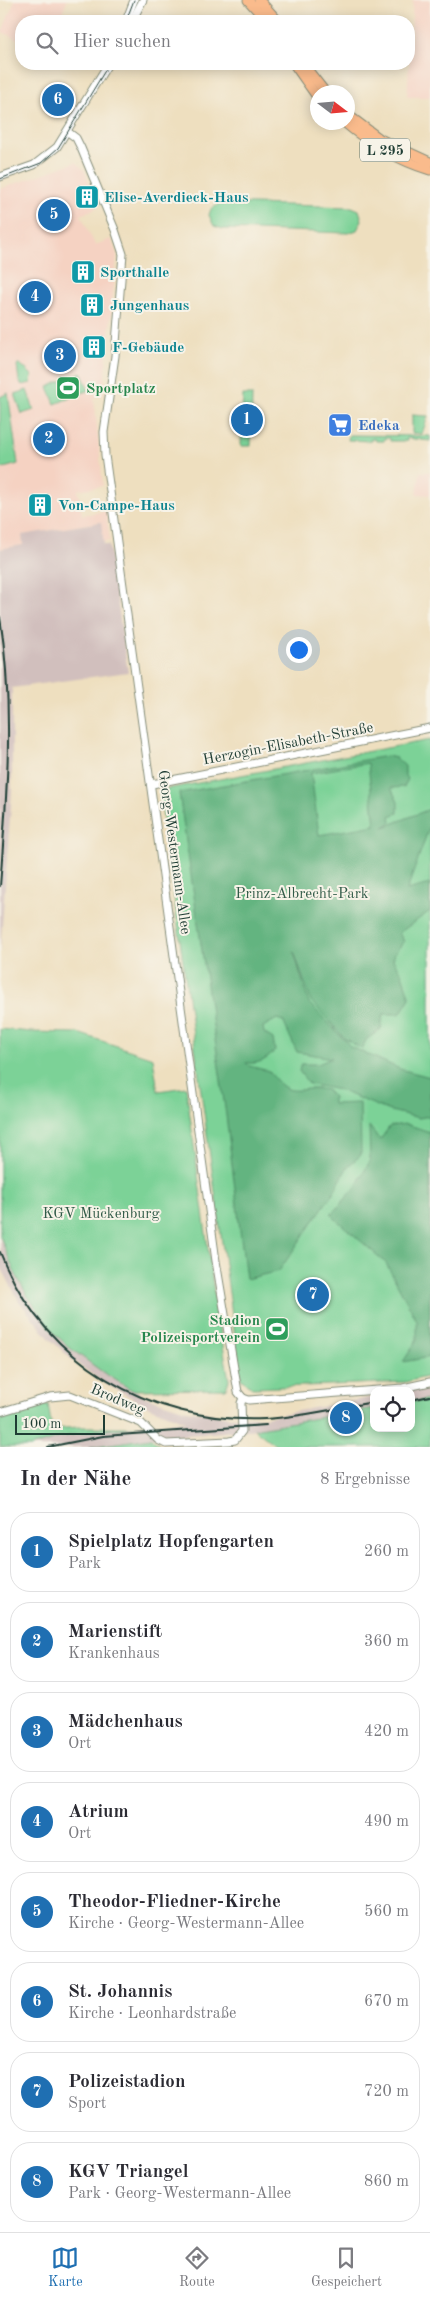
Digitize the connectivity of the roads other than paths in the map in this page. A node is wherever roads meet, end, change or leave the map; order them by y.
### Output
1 (134, 0) edge
2 (143, 0) edge
3 (248, 0) edge
4 (260, 0) edge
5 (128, 15) edge
6 (135, 15) edge
7 (262, 15) edge
8 (273, 15) edge
9 (104, 70) edge
10 (298, 70) edge
11 (308, 70) edge
12 (320, 85) edge
13 (310, 87) edge
14 (355, 120) edge
15 (355, 130) edge
16 (68, 132) junction
17 (430, 162) edge
18 (430, 170) edge
19 (0, 177) edge
20 (430, 728) edge
21 (152, 784) junction
22 (430, 1382) edge
23 (243, 1398) junction
24 (0, 1412) edge

1 - 5 street
2 - 6 street
3 - 7 main road
4 - 8 main road
9 - 16 street
10 - 13 main road
11 - 12 main road
14 - 17 main road, L 295
15 - 18 main road, L 295
16 - 19 street
16 - 21 street, Georg-Westermann-Allee
20 - 21 street, Herzogin-Elisabeth-Straße
21 - 23 street, Georg-Westermann-Allee
22 - 23 street
23 - 24 street, Brodweg

